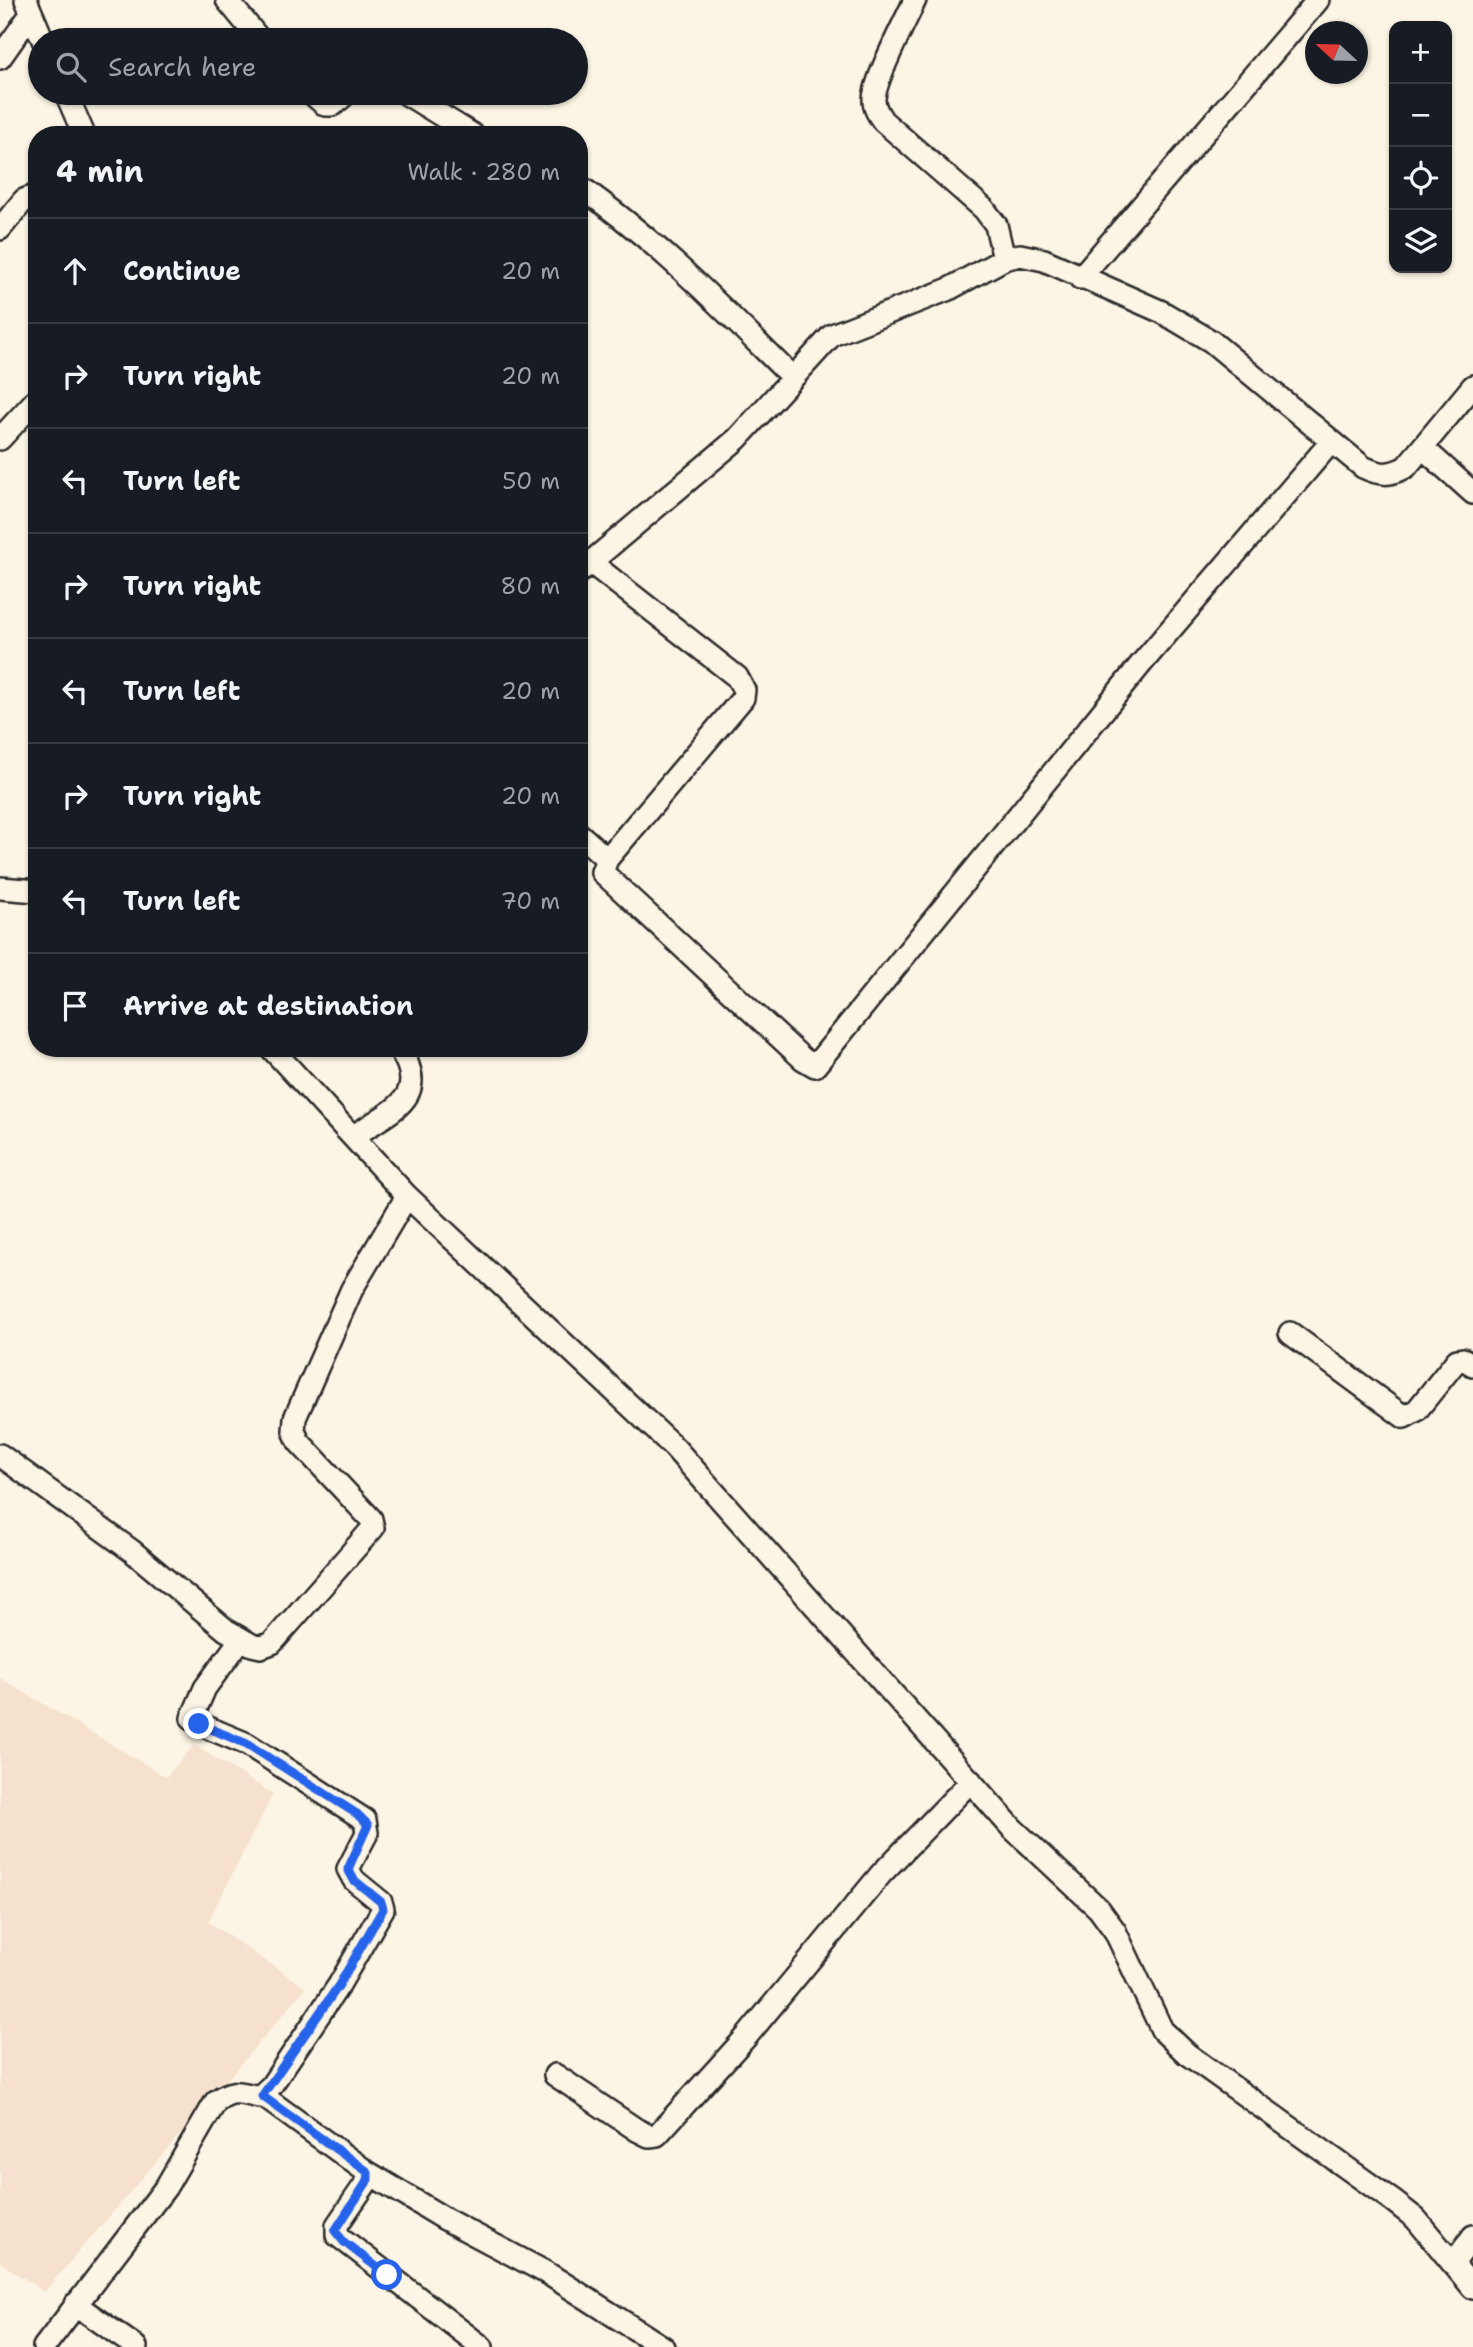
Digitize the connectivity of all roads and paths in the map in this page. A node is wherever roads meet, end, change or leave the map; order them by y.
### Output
1 (226, 0) edge
2 (915, 0) edge
3 (1318, 0) edge
4 (29, 7) edge
5 (38, 28) edge
6 (250, 28) edge
7 (0, 58) edge
8 (71, 105) edge
9 (424, 105) edge
10 (80, 126) edge
11 (458, 126) edge
12 (588, 192) edge
13 (28, 198) edge
14 (0, 229) edge
15 (1004, 259) junction
16 (1080, 278) junction
17 (793, 378) junction
18 (1473, 386) edge
19 (28, 409) edge
20 (0, 439) edge
21 (1331, 442) junction
22 (1423, 448) junction
23 (1473, 493) edge
24 (588, 564) edge
25 (588, 569) edge
26 (588, 842) edge
27 (607, 859) junction
28 (0, 888) edge
29 (28, 890) edge
30 (279, 1057) edge
31 (404, 1057) edge
32 (354, 1136) junction
33 (407, 1196) junction
34 (1290, 1333) dead end
35 (1473, 1365) edge
36 (0, 1455) edge
37 (241, 1639) junction
38 (971, 1781) junction
39 (555, 2075) dead end
40 (262, 2096) junction
41 (368, 2172) junction
42 (1473, 2236) edge
43 (1452, 2264) junction
44 (1473, 2288) edge
45 (75, 2304) junction
46 (44, 2347) edge
47 (136, 2347) edge
48 (482, 2347) edge
49 (663, 2347) edge

1 - 6 street
2 - 15 street
3 - 16 street
4 - 5 street
4 - 7 street
8 - 10 street
9 - 11 street
12 - 17 street
13 - 14 street
15 - 16 street
15 - 17 street
16 - 21 street
17 - 24 street
18 - 22 street
19 - 20 street
21 - 22 street
21 - 27 street
22 - 23 street
25 - 27 street
26 - 27 street
28 - 29 street
30 - 32 street
31 - 32 street
32 - 33 street
33 - 37 street
33 - 38 street
34 - 35 street
36 - 37 street
37 - 40 street
38 - 39 street
38 - 43 street
40 - 41 street
40 - 45 street
41 - 48 street
41 - 49 street
42 - 43 street
43 - 44 street
45 - 46 street
45 - 47 street

